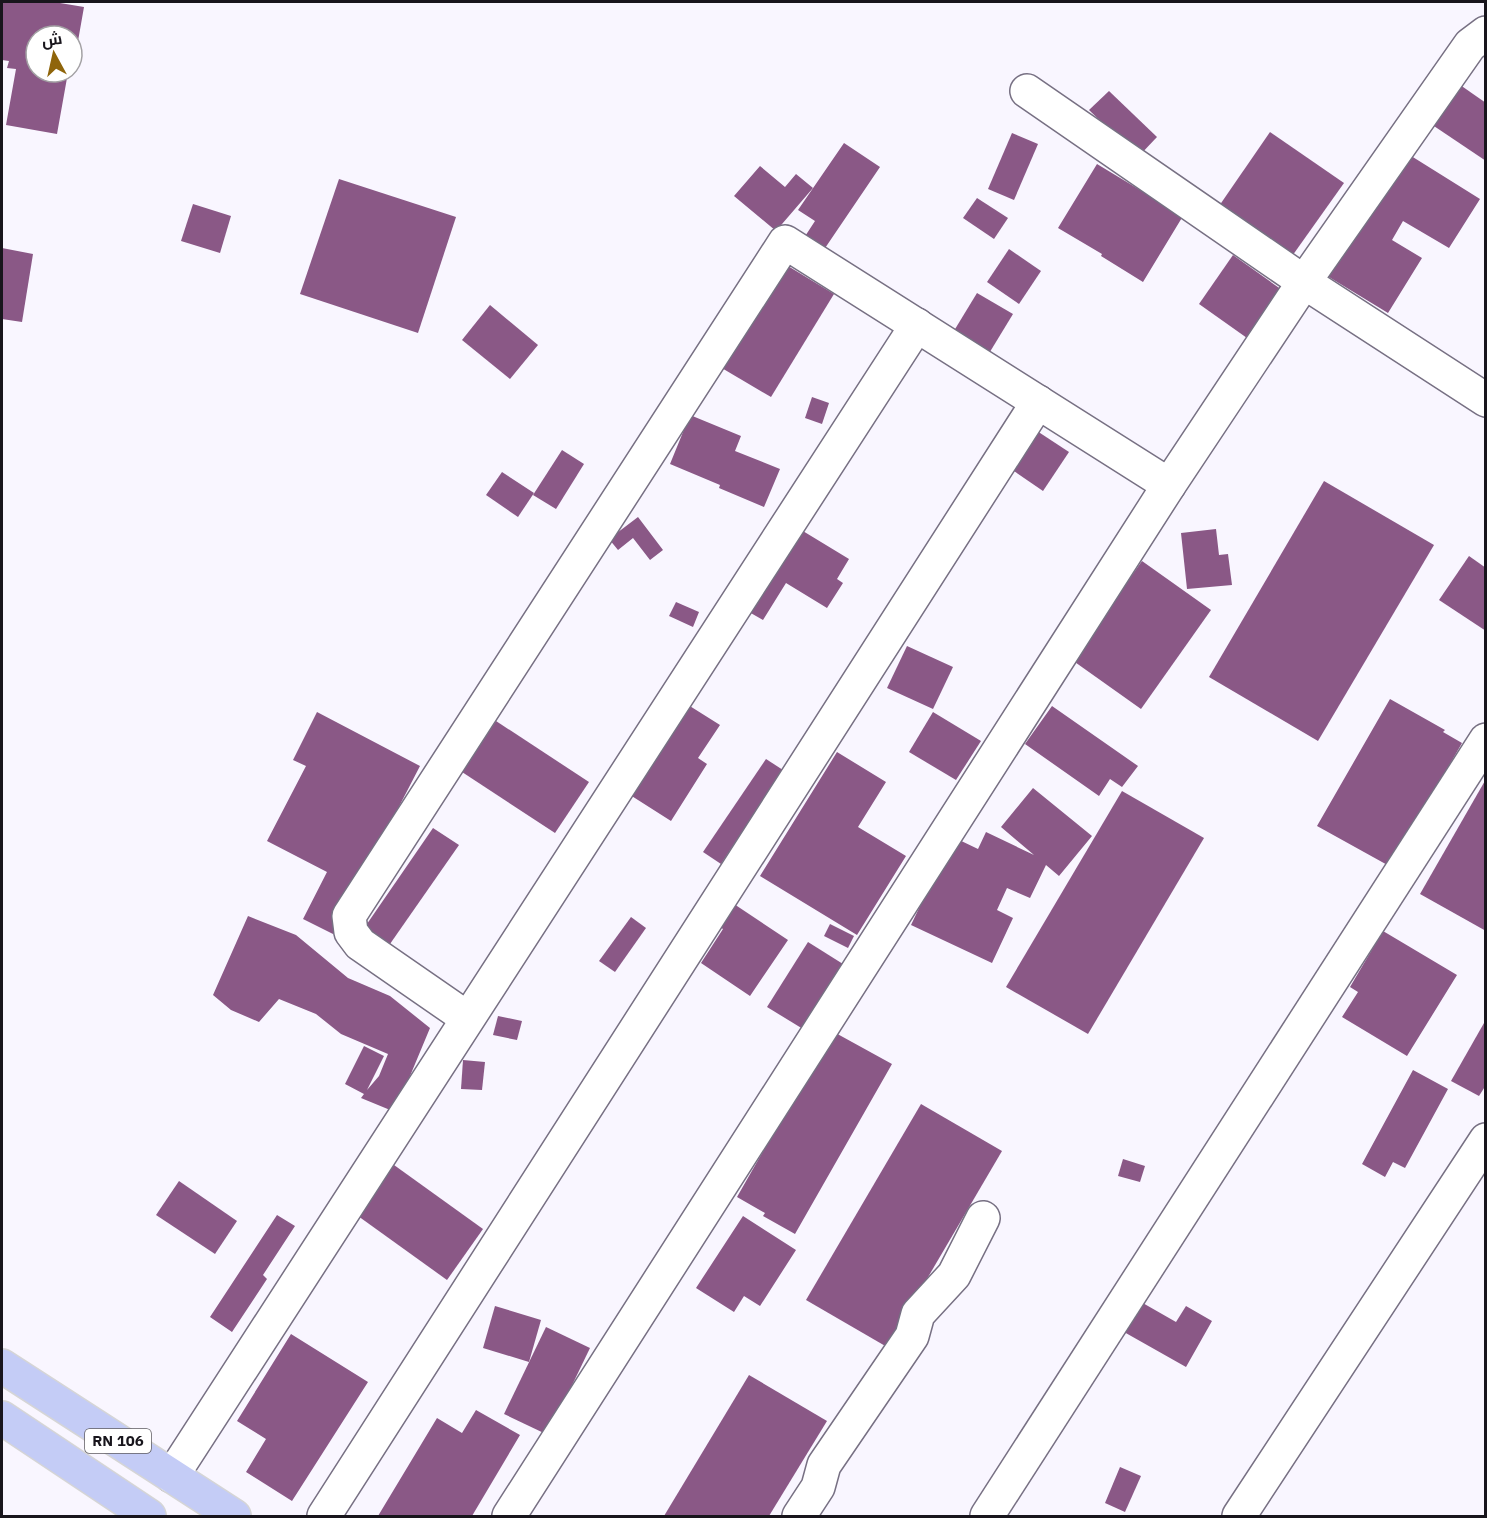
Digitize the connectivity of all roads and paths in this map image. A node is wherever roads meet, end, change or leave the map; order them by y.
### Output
1 (1485, 33) edge
2 (1027, 91) dead end
3 (1304, 282) junction
4 (917, 326) junction
5 (1485, 400) edge
6 (1038, 402) junction
7 (1169, 485) junction
8 (1485, 740) edge
9 (467, 1018) junction
10 (1485, 1140) edge
11 (983, 1218) dead end
12 (2, 1366) edge
13 (2, 1418) edge
14 (172, 1476) junction
15 (149, 1516) edge
16 (234, 1516) edge
17 (324, 1516) edge
18 (509, 1516) edge
19 (799, 1516) edge
20 (987, 1516) edge
21 (1239, 1516) edge

1 - 3 street
2 - 3 street
3 - 5 street
3 - 7 street
4 - 6 street
4 - 9 street
4 - 9 street
6 - 7 street
6 - 17 street
7 - 18 street
8 - 20 street
9 - 14 street
10 - 21 street
11 - 19 street
12 - 14 main road, RN 106
13 - 15 main road, RN 106
14 - 16 main road, RN 106

